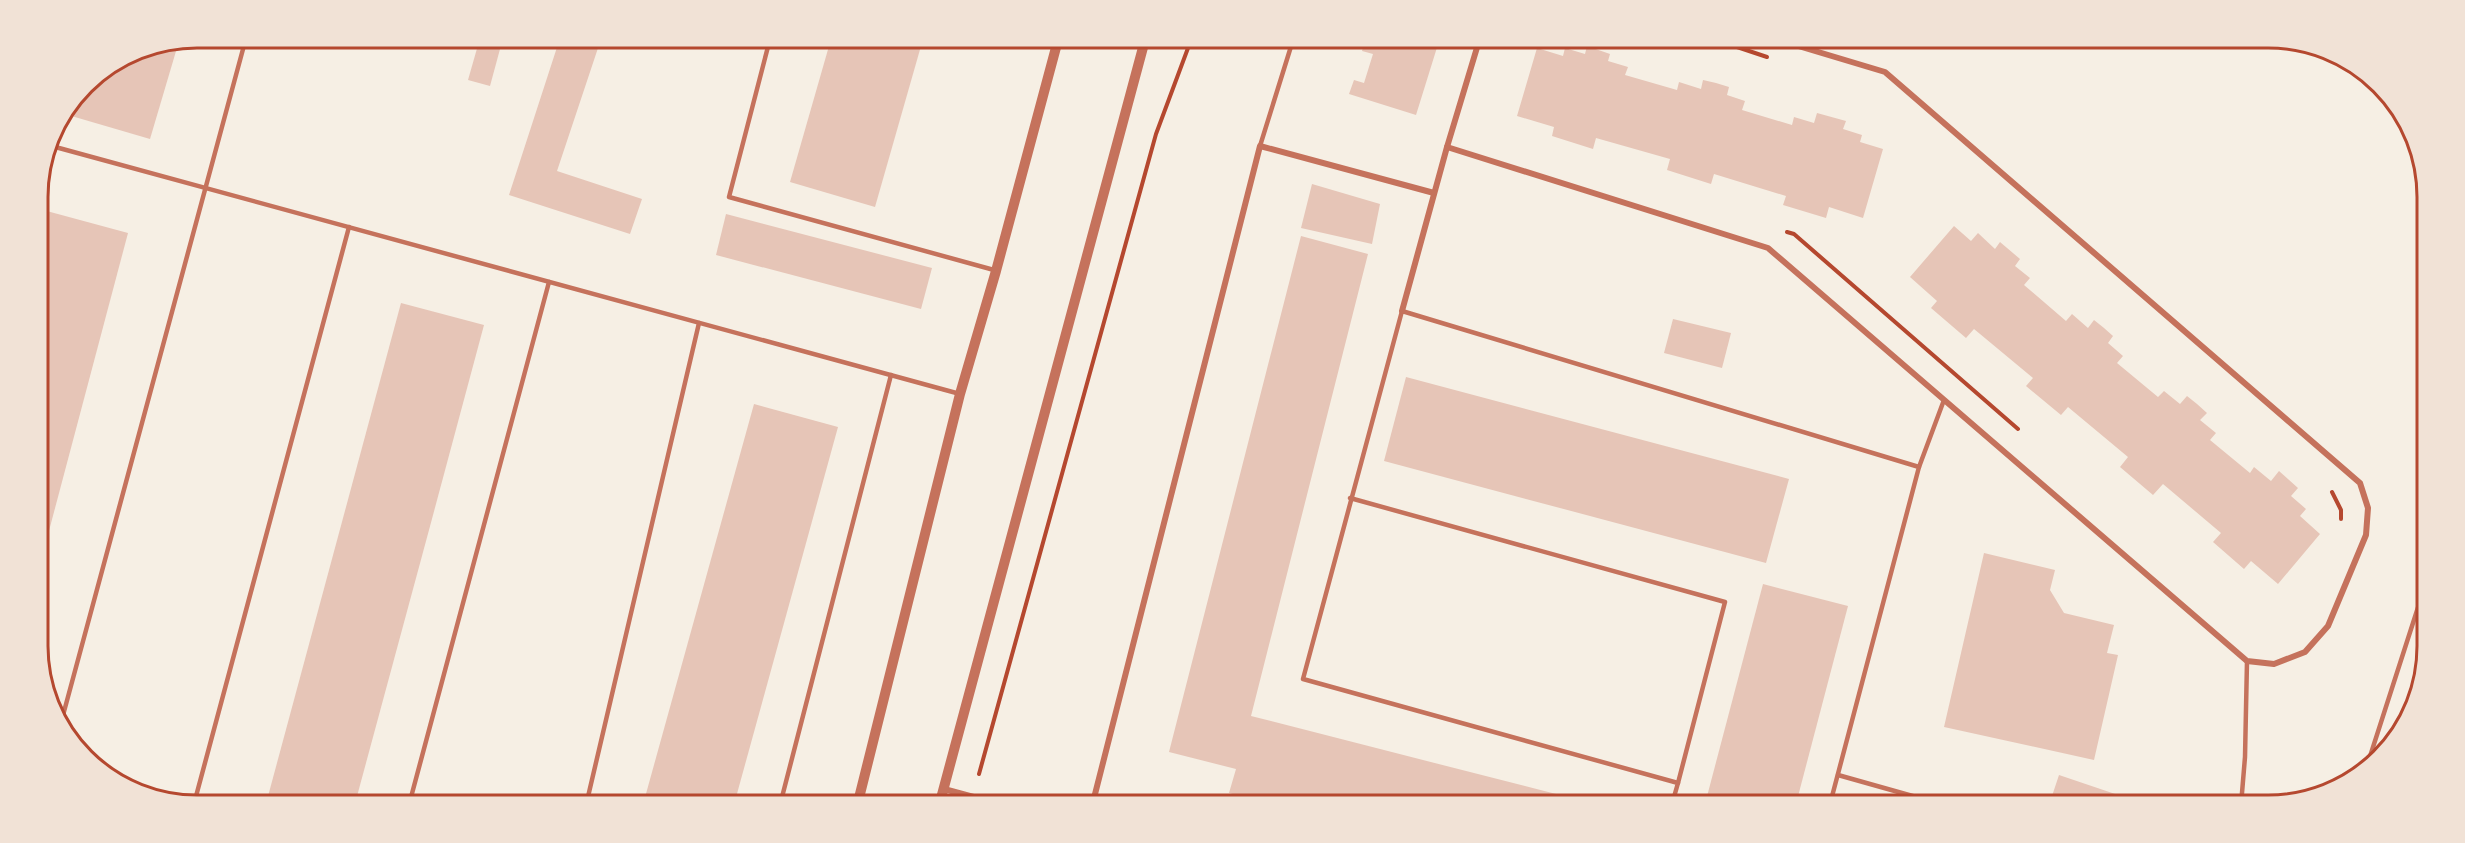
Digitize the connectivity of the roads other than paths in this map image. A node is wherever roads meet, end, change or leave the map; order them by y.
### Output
1 (243, 48) edge
2 (768, 48) edge
3 (1056, 48) edge
4 (1143, 48) edge
5 (1291, 48) edge
6 (1477, 48) edge
7 (1805, 48) edge
8 (1260, 146) junction
9 (57, 147) edge
10 (1447, 147) junction
11 (204, 188) junction
12 (1434, 193) junction
13 (349, 227) junction
14 (996, 271) junction
15 (549, 282) junction
16 (1401, 311) junction
17 (699, 323) junction
18 (891, 375) junction
19 (960, 394) junction
20 (1944, 400) junction
21 (1919, 467) junction
22 (1350, 498) junction
23 (2417, 611) edge
24 (2247, 661) junction
25 (64, 712) edge
26 (2371, 753) edge
27 (1838, 775) junction
28 (1678, 783) junction
29 (944, 789) junction
30 (196, 795) edge
31 (412, 795) edge
32 (588, 795) edge
33 (783, 795) edge
34 (860, 795) edge
35 (942, 795) edge
36 (966, 795) edge
37 (1095, 795) edge
38 (1675, 795) edge
39 (1832, 795) edge
40 (1909, 795) edge
41 (2242, 795) edge

1 - 11 lane
2 - 14 lane
3 - 14 street
4 - 29 street
5 - 8 lane
6 - 10 street
7 - 24 street
8 - 12 street
8 - 37 street
9 - 11 lane
10 - 12 street
10 - 20 street
11 - 13 lane
11 - 25 lane
12 - 16 street
13 - 15 lane
13 - 30 lane
14 - 19 street
15 - 17 lane
15 - 31 lane
16 - 21 lane
16 - 22 lane
17 - 18 lane
17 - 32 lane
18 - 19 lane
18 - 33 lane
19 - 34 street
20 - 21 lane
20 - 24 street
21 - 27 lane
22 - 28 lane
22 - 28 lane
23 - 26 lane
24 - 41 lane
27 - 39 lane
27 - 40 lane
28 - 38 lane
29 - 35 street
29 - 36 street

